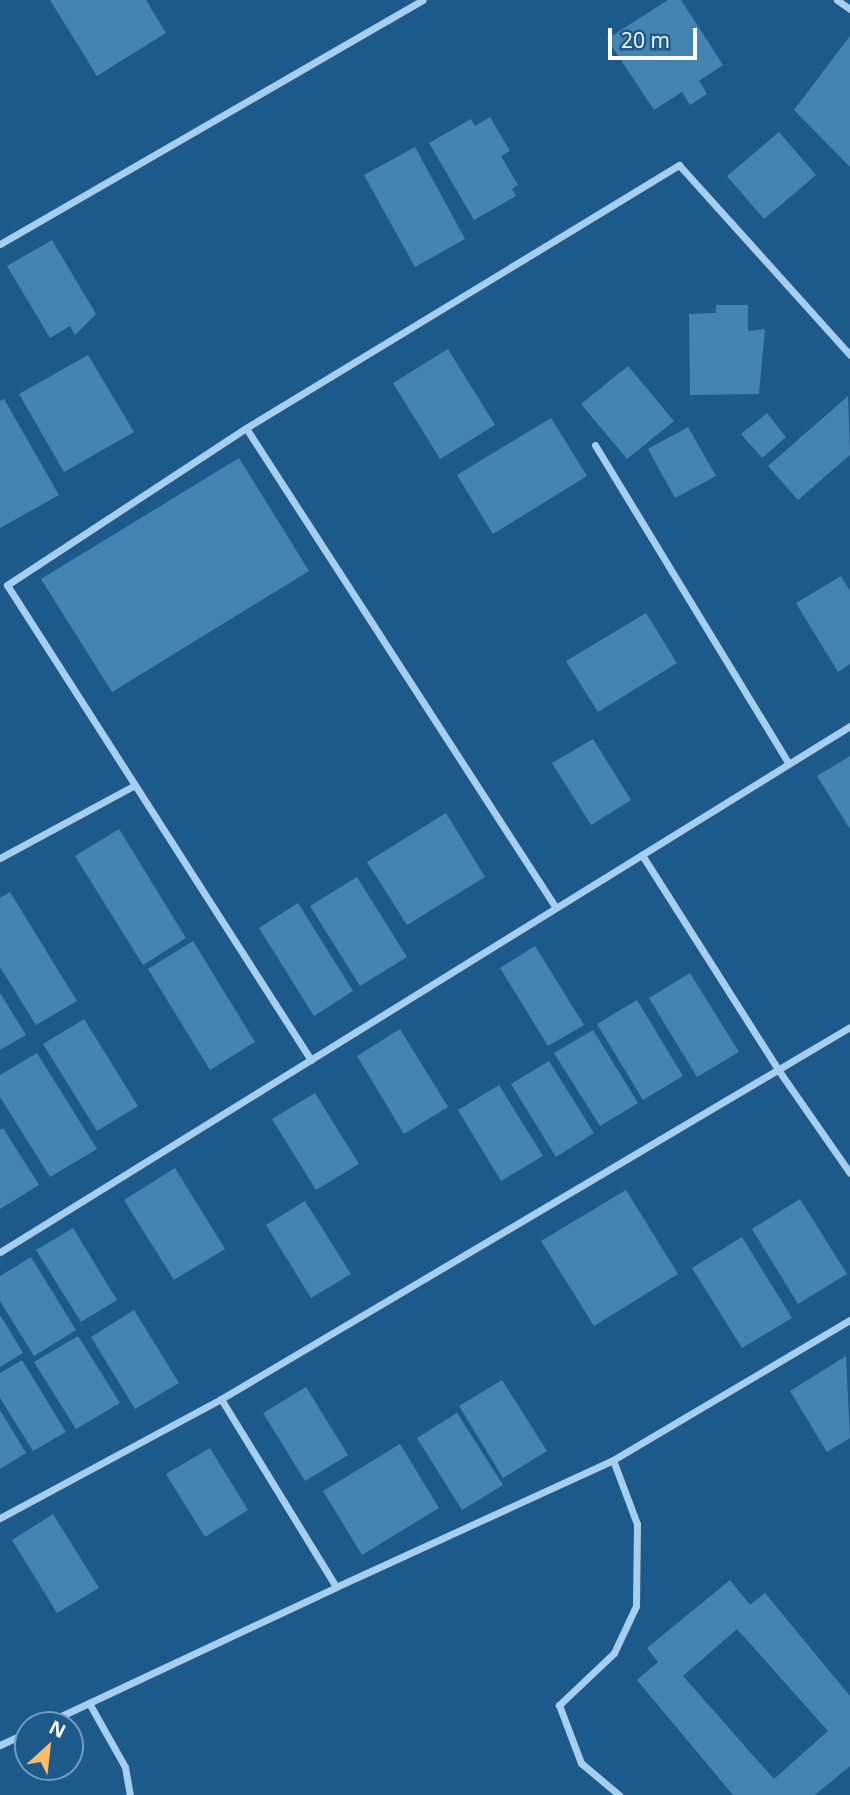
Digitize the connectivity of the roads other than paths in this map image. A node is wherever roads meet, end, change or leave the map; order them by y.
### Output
1 (423, 0) edge
2 (837, 0) edge
3 (850, 9) edge
4 (0, 244) edge
5 (850, 355) edge
6 (246, 428) junction
7 (595, 445) dead end
8 (3, 587) edge
9 (850, 726) edge
10 (789, 764) junction
11 (135, 785) junction
12 (642, 855) junction
13 (0, 858) edge
14 (556, 908) junction
15 (850, 1027) edge
16 (311, 1060) junction
17 (779, 1071) junction
18 (850, 1173) edge
19 (0, 1252) edge
20 (850, 1320) edge
21 (221, 1399) junction
22 (613, 1460) junction
23 (0, 1518) edge
24 (336, 1587) junction
25 (89, 1703) junction
26 (72, 1711) edge
27 (130, 1795) edge
28 (619, 1795) edge

1 - 4 street
2 - 3 street
5 - 6 street
6 - 8 street
6 - 14 street
7 - 10 street
8 - 11 street
9 - 10 street
10 - 12 street
11 - 13 street
11 - 16 street
12 - 14 street
12 - 17 street
14 - 16 street
15 - 17 street
16 - 19 street
17 - 18 street
17 - 21 street
20 - 22 street
21 - 23 street
21 - 24 street
22 - 24 street
22 - 28 street
24 - 25 street
25 - 26 street
25 - 27 street

